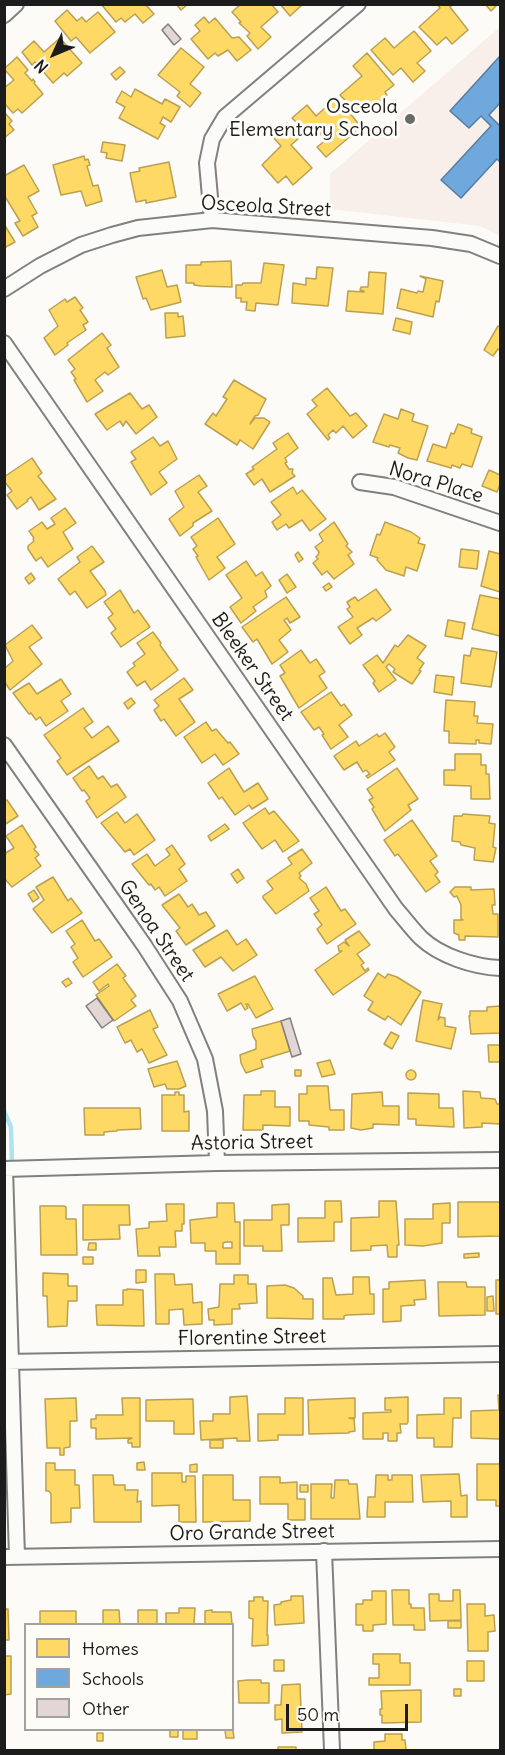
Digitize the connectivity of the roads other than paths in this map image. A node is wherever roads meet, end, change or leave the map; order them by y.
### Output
1 (16, 4) edge
2 (358, 4) edge
3 (4, 15) edge
4 (212, 220) junction
5 (501, 256) edge
6 (4, 290) edge
7 (4, 343) edge
8 (360, 482) dead end
9 (501, 523) edge
10 (4, 745) edge
11 (501, 968) edge
12 (501, 1160) edge
13 (217, 1163) junction
14 (5, 1169) edge
15 (501, 1354) edge
16 (8, 1362) edge
17 (501, 1549) edge
18 (324, 1551) junction
19 (11, 1557) edge
20 (333, 1750) edge

1 - 3 street
2 - 4 street
4 - 5 street, Osceola Street
4 - 6 street, Osceola Street
7 - 11 street, Bleeker Street
8 - 9 street, Nora Place
10 - 13 street, Genoa Street
12 - 13 street, Astoria Street
13 - 14 street, Astoria Street
14 - 16 street
15 - 16 street, Florentine Street
16 - 19 street
17 - 18 street, Oro Grande Street
18 - 19 street, Oro Grande Street
18 - 20 street

